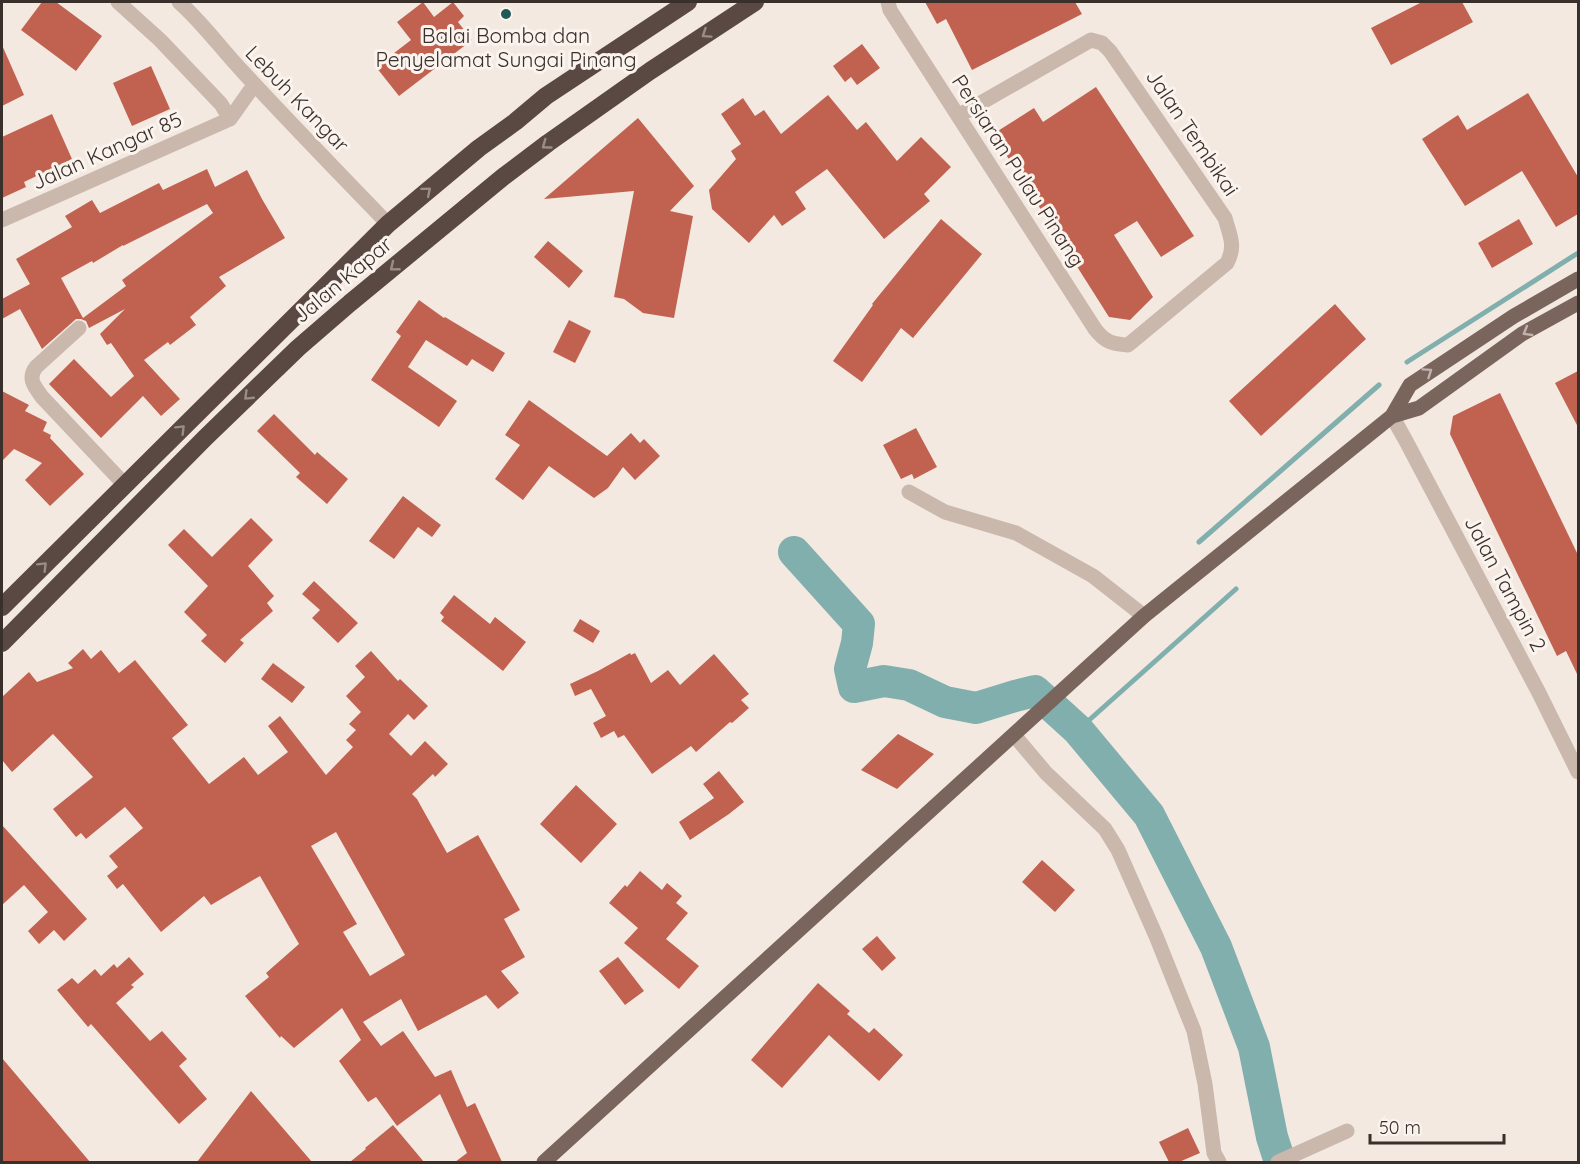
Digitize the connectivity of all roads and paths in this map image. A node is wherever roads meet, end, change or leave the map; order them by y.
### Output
1 (118, 2) edge
2 (178, 2) edge
3 (688, 2) edge
4 (755, 2) edge
5 (888, 2) edge
6 (254, 85) junction
7 (958, 116) junction
8 (230, 120) junction
9 (2, 220) edge
10 (388, 224) junction
11 (1578, 279) edge
12 (1578, 303) edge
13 (79, 328) dead end
14 (1128, 345) joint
15 (1392, 416) junction
16 (124, 485) junction
17 (909, 492) dead end
18 (2, 607) edge
19 (1144, 616) junction
20 (2, 642) edge
21 (1014, 735) junction
22 (1578, 772) edge
23 (1347, 1131) dead end
24 (544, 1162) edge
25 (1219, 1162) edge
26 (1278, 1162) edge

1 - 8 street
2 - 6 street, Lebuh Kangar
10 -> 3 highway, Jalan Kapar
4 -> 20 highway, Jalan Kapar
5 - 7 street, Persiaran Pulau Pinang
6 - 8 street
6 - 10 street, Lebuh Kangar
7 - 14 street, Persiaran Pulau Pinang
7 - 14 street, Jalan Tembikai
8 - 9 street, Jalan Kangar 85
16 -> 10 highway, Jalan Kapar
15 -> 11 main road
12 -> 15 main road
13 - 16 street
15 - 19 main road
15 - 22 street, Jalan Tampin 2
18 -> 16 highway, Jalan Kapar
17 - 19 street
19 - 21 main road
21 - 24 main road
21 - 25 street
23 - 26 street

